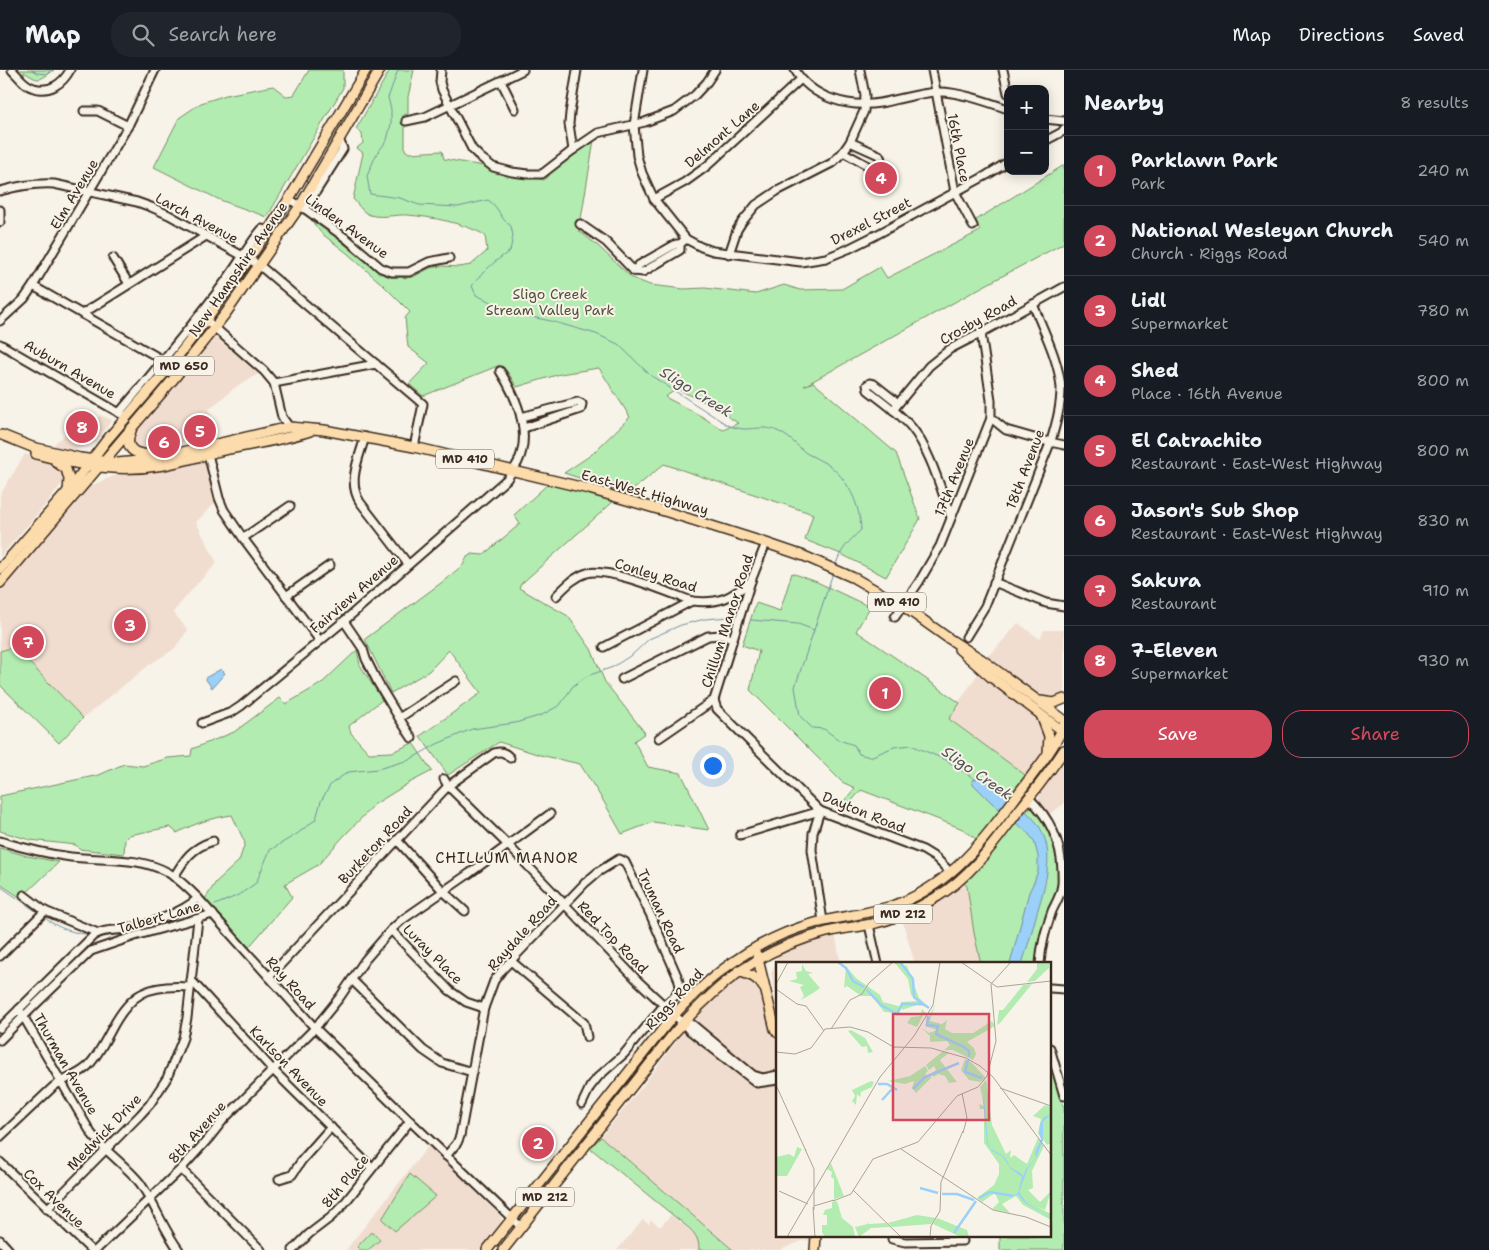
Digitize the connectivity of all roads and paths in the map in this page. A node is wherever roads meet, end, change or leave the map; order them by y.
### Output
1 (12, 70) edge
2 (70, 70) edge
3 (154, 70) edge
4 (366, 70) edge
5 (380, 70) edge
6 (441, 70) edge
7 (522, 70) edge
8 (577, 70) edge
9 (642, 70) edge
10 (715, 70) edge
11 (795, 70) edge
12 (860, 70) edge
13 (932, 70) edge
14 (1003, 70) edge
15 (801, 79) junction
16 (501, 81) junction
17 (1006, 85) edge
18 (936, 92) junction
19 (865, 104) junction
20 (450, 106) junction
21 (1004, 107) edge
22 (515, 109) dead end
23 (84, 111) dead end
24 (1049, 119) edge
25 (1064, 120) edge
26 (406, 121) dead end
27 (634, 125) junction
28 (128, 126) junction
29 (1064, 129) edge
30 (1049, 140) edge
31 (850, 142) junction
32 (573, 150) junction
33 (843, 152) junction
34 (1004, 164) edge
35 (0, 192) edge
36 (89, 192) junction
37 (955, 192) junction
38 (289, 199) junction
39 (654, 199) junction
40 (302, 208) junction
41 (0, 210) edge
42 (0, 222) edge
43 (580, 224) dead end
44 (974, 226) dead end
45 (206, 236) junction
46 (683, 241) junction
47 (729, 254) junction
48 (113, 258) dead end
49 (246, 258) junction
50 (450, 258) dead end
51 (260, 265) junction
52 (130, 284) junction
53 (33, 286) junction
54 (1064, 287) edge
55 (1033, 304) junction
56 (82, 314) junction
57 (0, 320) edge
58 (206, 320) junction
59 (214, 328) junction
60 (981, 333) junction
61 (0, 344) edge
62 (167, 362) junction
63 (376, 364) junction
64 (180, 371) junction
65 (500, 371) dead end
66 (274, 383) junction
67 (898, 403) junction
68 (893, 410) junction
69 (123, 415) junction
70 (521, 417) junction
71 (991, 418) junction
72 (133, 426) junction
73 (289, 427) junction
74 (524, 428) junction
75 (312, 430) junction
76 (1, 435) edge
77 (365, 437) junction
78 (1051, 442) junction
79 (1064, 445) edge
80 (414, 447) junction
81 (30, 452) junction
82 (174, 454) junction
83 (208, 454) junction
84 (89, 463) junction
85 (101, 464) junction
86 (512, 471) junction
87 (68, 491) junction
88 (290, 506) dead end
89 (951, 516) junction
90 (243, 538) junction
91 (766, 543) junction
92 (330, 564) dead end
93 (408, 564) junction
94 (0, 569) edge
95 (751, 581) junction
96 (994, 582) junction
97 (0, 584) edge
98 (286, 596) junction
99 (556, 596) dead end
100 (692, 601) junction
101 (903, 606) junction
102 (1064, 606) edge
103 (895, 617) dead end
104 (344, 621) junction
105 (966, 637) dead end
106 (948, 638) junction
107 (732, 639) junction
108 (320, 641) junction
109 (604, 647) dead end
110 (622, 679) dead end
111 (456, 681) dead end
112 (1064, 699) edge
113 (714, 700) junction
114 (1040, 701) junction
115 (1041, 715) junction
116 (399, 718) junction
117 (1064, 720) edge
118 (202, 723) dead end
119 (1063, 729) edge
120 (412, 738) dead end
121 (659, 738) dead end
122 (1064, 750) edge
123 (1047, 756) junction
124 (510, 758) dead end
125 (1061, 758) edge
126 (446, 782) junction
127 (1029, 798) junction
128 (820, 811) junction
129 (550, 814) dead end
130 (740, 835) dead end
131 (397, 840) junction
132 (0, 841) edge
133 (213, 841) dead end
134 (508, 845) junction
135 (615, 860) joint
136 (1063, 860) edge
137 (951, 873) junction
138 (174, 877) junction
139 (1063, 888) edge
140 (443, 891) junction
141 (24, 896) dead end
142 (198, 898) junction
143 (565, 904) junction
144 (45, 911) junction
145 (465, 911) dead end
146 (213, 914) junction
147 (198, 919) junction
148 (823, 921) junction
149 (869, 925) junction
150 (391, 930) junction
151 (99, 933) junction
152 (106, 945) junction
153 (758, 946) junction
154 (0, 956) edge
155 (761, 957) junction
156 (511, 961) junction
157 (878, 962) edge
158 (1040, 962) edge
159 (738, 971) junction
160 (269, 977) junction
161 (352, 980) junction
162 (191, 983) junction
163 (766, 992) junction
164 (664, 1006) junction
165 (484, 1008) junction
166 (19, 1009) junction
167 (776, 1010) edge
168 (674, 1015) junction
169 (24, 1016) junction
170 (683, 1023) junction
171 (0, 1028) edge
172 (315, 1028) junction
173 (776, 1030) edge
174 (587, 1037) dead end
175 (0, 1040) edge
176 (1052, 1055) edge
177 (272, 1070) junction
178 (472, 1072) junction
179 (776, 1075) edge
180 (776, 1080) edge
181 (62, 1081) junction
182 (1064, 1096) edge
183 (582, 1104) dead end
184 (410, 1121) junction
185 (331, 1127) junction
186 (0, 1138) edge
187 (106, 1150) junction
188 (446, 1156) junction
189 (0, 1162) edge
190 (372, 1168) junction
191 (181, 1169) junction
192 (280, 1179) dead end
193 (150, 1198) junction
194 (47, 1209) junction
195 (512, 1220) junction
196 (521, 1227) junction
197 (963, 1238) edge
198 (892, 1239) dead end
199 (0, 1240) edge
200 (10, 1250) edge
201 (91, 1250) edge
202 (96, 1250) edge
203 (179, 1250) edge
204 (261, 1250) edge
205 (293, 1250) edge
206 (487, 1250) edge
207 (503, 1250) edge
208 (963, 1250) edge

1 - 2 street
3 - 28 street, Elm Avenue
4 - 38 main road, New Hampshire Avenue / MD 650
5 - 40 main road, New Hampshire Avenue / MD 650
6 - 20 street
7 - 16 street
8 - 32 street
9 - 27 street
10 - 27 street
11 - 15 street
12 - 19 street
13 - 18 street, 16th Place
14 - 17 street
15 - 19 street
15 - 39 street, Delmont Lane
16 - 20 street
16 - 22 street
18 - 19 street
18 - 21 street
18 - 37 street, 16th Place
19 - 31 street
20 - 26 street
20 - 32 street
23 - 28 street
24 - 25 street
27 - 32 street
27 - 39 street
28 - 36 street, Elm Avenue
29 - 30 street
31 - 33 street
31 - 33 street
33 - 47 street
34 - 37 street, Drexel Street
35 - 36 street, Larch Avenue
36 - 45 street, Larch Avenue
36 - 53 street, Elm Avenue
37 - 44 street, 16th Place
37 - 47 street, Drexel Street
38 - 40 street, Linden Avenue
38 - 49 main road, New Hampshire Avenue / MD 650
39 - 46 street
40 - 50 street, Linden Avenue
40 - 51 main road, New Hampshire Avenue / MD 650
41 - 42 street
43 - 46 street
45 - 49 street, Larch Avenue
45 - 52 street
46 - 47 street, Drexel Street
48 - 52 street
49 - 51 street, Larch Avenue
49 - 58 main road, New Hampshire Avenue / MD 650
49 - 62 street
51 - 59 main road, New Hampshire Avenue / MD 650
51 - 63 street, Larch Avenue
52 - 56 street
53 - 56 street
53 - 57 street, Elm Avenue
54 - 55 street, Crosby Road
55 - 60 street, Crosby Road
55 - 78 street, 18th Avenue
56 - 62 street
58 - 59 street
58 - 62 main road, New Hampshire Avenue / MD 650
59 - 64 main road, New Hampshire Avenue / MD 650
59 - 66 street
60 - 67 street, Crosby Road
60 - 71 street, 17th Avenue
61 - 69 street, Auburn Avenue
62 - 64 street
62 - 69 main road, New Hampshire Avenue / MD 650
63 - 66 street
63 - 80 street, Larch Avenue
64 - 72 main road, New Hampshire Avenue / MD 650
65 - 70 street
66 - 73 street
67 - 68 street, Crosby Road
67 - 68 street
68 - 89 street
69 - 84 main road, New Hampshire Avenue / MD 650
70 - 74 street
70 - 74 street
71 - 78 street
71 - 89 street, 17th Avenue
72 - 82 main road
72 - 85 main road, New Hampshire Avenue / MD 650
73 - 75 main road, East-West Highway / MD 410
73 - 82 main road, East-West Highway / MD 410
74 - 86 street
75 - 77 main road, East-West Highway / MD 410
75 - 83 main road, East-West Highway / MD 410
76 - 81 main road, MD 410
76 - 84 main road, MD 410
77 - 80 main road, East-West Highway / MD 410
77 - 93 street
78 - 79 street
78 - 96 street, 18th Avenue
80 - 86 main road, East-West Highway / MD 410
81 - 84 main road, MD 410
81 - 87 main road
82 - 85 main road, East-West Highway / MD 410
83 - 85 main road, East-West Highway / MD 410
83 - 90 street
84 - 85 main road, East-West Highway / MD 410
84 - 87 main road, New Hampshire Avenue / MD 650
85 - 97 main road, New Hampshire Avenue / MD 650
86 - 91 main road, East-West Highway / MD 410
86 - 93 street, Fairview Avenue
87 - 94 main road, New Hampshire Avenue / MD 650
88 - 90 street
89 - 101 street, 17th Avenue
90 - 98 street
91 - 95 street, Chillum Manor Road
91 - 101 main road, East-West Highway / MD 410
92 - 98 street
93 - 104 street, Fairview Avenue
95 - 100 street, Conley Road
95 - 107 street, Chillum Manor Road
96 - 102 street
96 - 105 street, 18th Avenue
98 - 108 street
99 - 100 street, Conley Road
100 - 109 street
101 - 103 street, 17th Avenue
101 - 106 main road, East-West Highway / MD 410
104 - 108 street, Fairview Avenue
104 - 116 street
106 - 114 main road, East-West Highway / MD 410
106 - 115 main road, East-West Highway / MD 410
107 - 110 street
107 - 113 street, Chillum Manor Road
108 - 118 street, Fairview Avenue
111 - 116 street
112 - 114 main road
113 - 121 street, Chillum Manor Road
113 - 128 street, Dayton Road
114 - 117 main road, East-West Highway / MD 410
115 - 119 main road, East-West Highway / MD 410
115 - 123 main road
116 - 120 street
119 - 123 main road, Riggs Road / MD 212
122 - 125 main road, Riggs Road / MD 212
123 - 137 main road, Riggs Road / MD 212
124 - 126 street, Burketon Road
125 - 127 main road, Riggs Road / MD 212
126 - 131 street, Burketon Road
126 - 134 street, Red Top Road
127 - 136 street
127 - 149 main road, Riggs Road / MD 212
128 - 130 street
128 - 137 street, Dayton Road
128 - 148 street
129 - 134 street
131 - 140 street
131 - 160 street, Burketon Road
132 - 138 street, Ray Road
133 - 138 street
134 - 140 street
134 - 143 street, Red Top Road
135 - 143 street, Raydale Road
135 - 164 street, Truman Road
136 - 139 street
137 - 148 main road, Riggs Road / MD 212
138 - 142 street, Ray Road
139 - 158 street
140 - 145 street
140 - 150 street
141 - 144 street, Talbert Lane
142 - 146 street, Ray Road
142 - 151 street, Talbert Lane
143 - 156 street, Raydale Road
143 - 164 street, Red Top Road
144 - 151 street, Talbert Lane
144 - 154 street
146 - 147 street, Talbert Lane
146 - 160 street, Ray Road
147 - 152 street, Talbert Lane
147 - 162 street, Medwick Drive
148 - 153 main road, Riggs Road / MD 212
149 - 155 main road, Riggs Road / MD 212
149 - 157 street
150 - 161 street
150 - 165 street, Luray Place
151 - 152 street
151 - 152 street
151 - 166 street
152 - 169 street
153 - 155 main road
153 - 168 main road, Riggs Road / MD 212
155 - 159 main road, Riggs Road / MD 212
155 - 163 main road
155 - 167 main road
156 - 165 street, Raydale Road
156 - 174 street
159 - 163 main road
159 - 170 main road, Riggs Road / MD 212
160 - 172 street, Ray Road
161 - 172 street
161 - 178 street
162 - 177 street, Karlson Avenue
162 - 181 street
162 - 187 street, Medwick Drive
163 - 173 main road
164 - 168 street, Red Top Road
164 - 183 street
165 - 178 street, Raydale Road
166 - 169 street, Thurman Avenue
166 - 171 street
168 - 170 street, Red Top Road
168 - 195 main road, Riggs Road / MD 212
169 - 175 street
169 - 181 street, Thurman Avenue
170 - 179 street
170 - 180 street
170 - 196 main road, Riggs Road / MD 212
172 - 177 street, 8th Avenue
172 - 184 street, Ray Road
176 - 182 street
177 - 185 street, Karlson Avenue
177 - 191 street, 8th Avenue
178 - 188 street, Raydale Road
181 - 186 street
181 - 187 street, Thurman Avenue
184 - 188 street, Ray Road
184 - 190 street, 8th Place
185 - 190 street, Karlson Avenue
185 - 192 street
187 - 193 street, Thurman Avenue
187 - 194 street, Medwick Drive
188 - 195 street, Ray Road
189 - 194 street, Cox Avenue
190 - 205 street, 8th Place
191 - 193 street, 8th Avenue
191 - 204 street
193 - 202 street, 8th Avenue
193 - 203 street, Thurman Avenue
194 - 201 street, Cox Avenue
195 - 196 street, Ray Road
195 - 206 main road, Riggs Road / MD 212
196 - 207 main road, Riggs Road / MD 212
197 - 198 street
197 - 208 street
199 - 200 street

